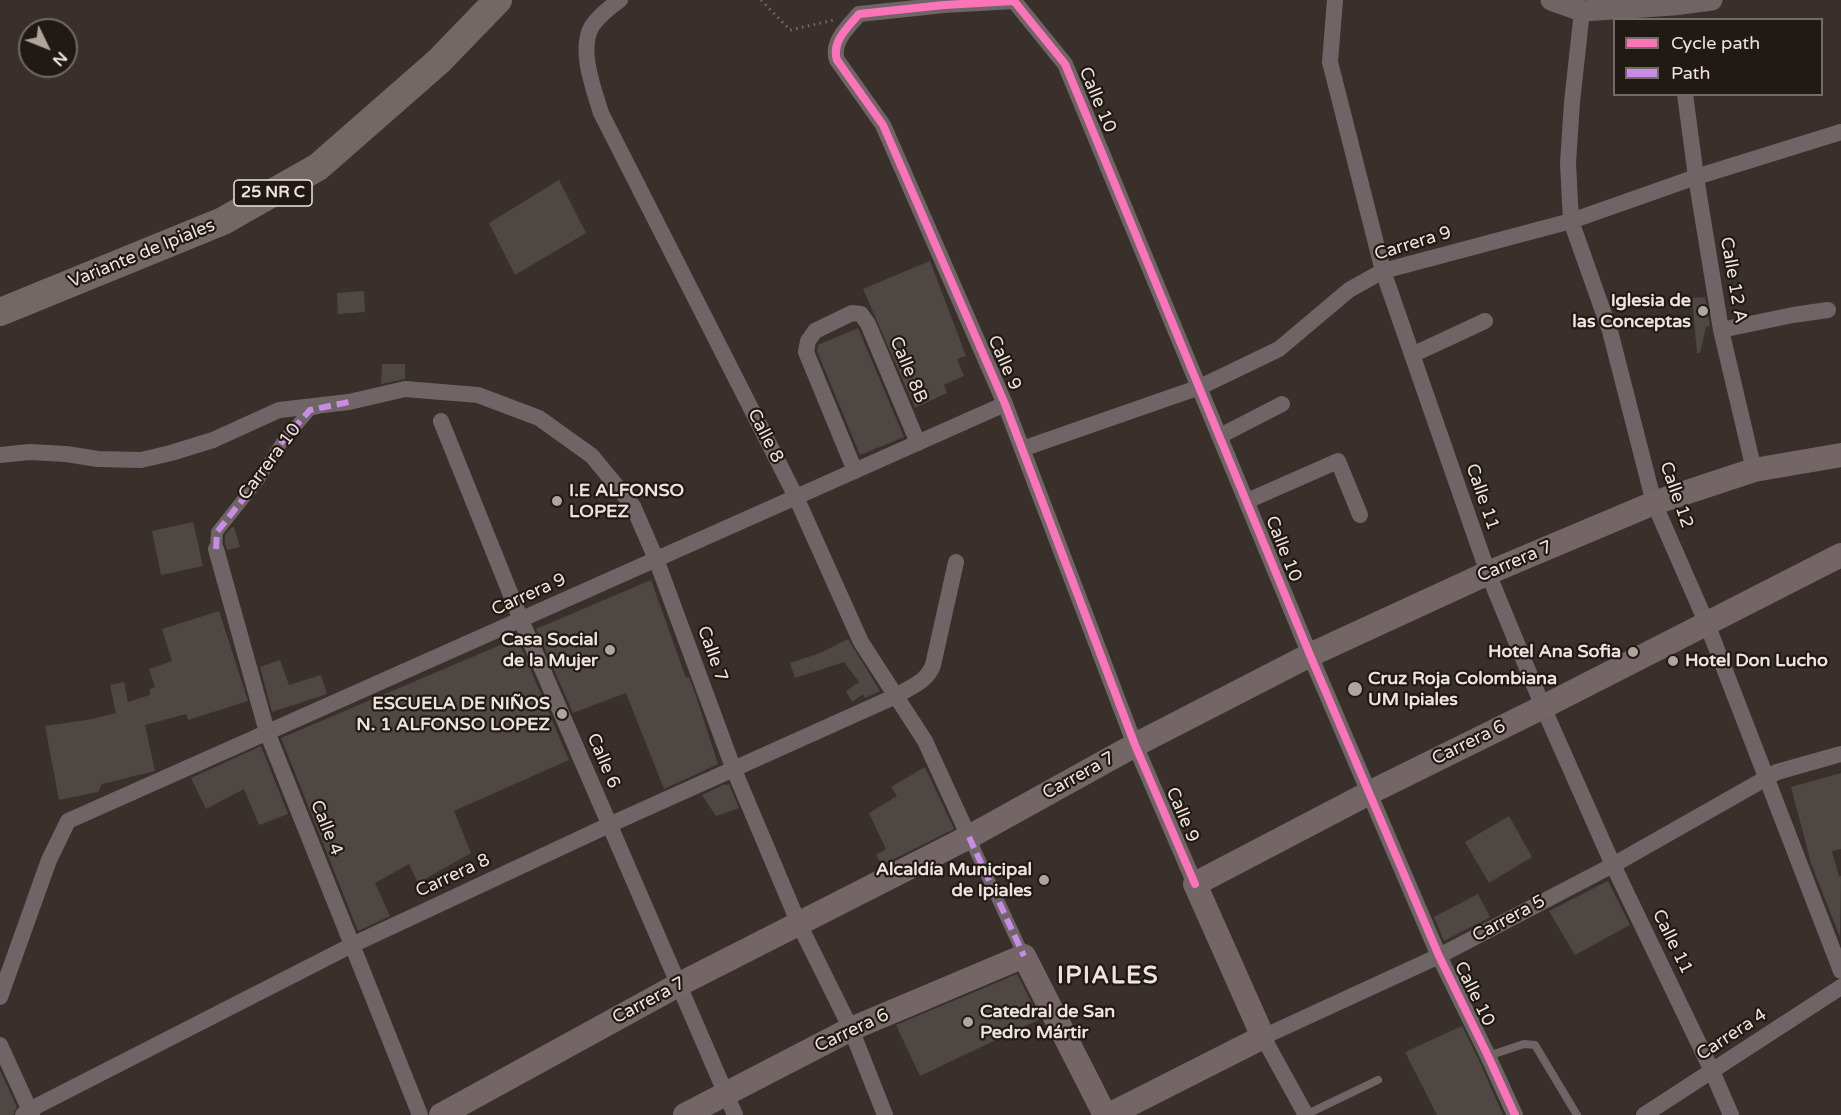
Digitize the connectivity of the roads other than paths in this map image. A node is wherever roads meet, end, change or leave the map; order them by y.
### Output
1 (498, 0) edge
2 (620, 0) edge
3 (1335, 0) edge
4 (1551, 0) edge
5 (1712, 0) edge
6 (1014, 1) edge
7 (1582, 11) junction
8 (1674, 12) edge
9 (1685, 96) edge
10 (1841, 132) edge
11 (1696, 177) junction
12 (1571, 221) junction
13 (1383, 271) junction
14 (1828, 310) dead end
15 (0, 312) edge
16 (1485, 321) dead end
17 (1721, 330) junction
18 (1413, 355) junction
19 (1200, 387) junction
20 (349, 402) junction
21 (1005, 404) junction
22 (1282, 404) dead end
23 (441, 421) dead end
24 (1220, 436) junction
25 (918, 443) junction
26 (1022, 449) junction
27 (0, 455) edge
28 (1841, 455) edge
29 (1754, 470) junction
30 (855, 471) junction
31 (796, 497) junction
32 (1247, 501) junction
33 (1654, 503) junction
34 (1360, 515) dead end
35 (216, 549) joint
36 (1841, 555) edge
37 (656, 559) junction
38 (956, 561) dead end
39 (1488, 573) junction
40 (521, 620) junction
41 (1707, 624) junction
42 (1310, 656) junction
43 (902, 692) junction
44 (1543, 707) junction
45 (267, 732) junction
46 (1135, 745) junction
47 (1841, 754) edge
48 (734, 770) junction
49 (1768, 778) junction
50 (1369, 793) junction
51 (609, 825) junction
52 (969, 837) junction
53 (1613, 865) junction
54 (1195, 884) junction
55 (799, 924) junction
56 (352, 945) junction
57 (1024, 956) junction
58 (1439, 956) junction
59 (1841, 971) edge
60 (678, 985) junction
61 (1841, 987) edge
62 (0, 997) edge
63 (851, 1029) junction
64 (1263, 1037) junction
65 (0, 1045) edge
66 (1488, 1056) junction
67 (1712, 1071) junction
68 (1378, 1080) dead end
69 (730, 1104) edge
70 (28, 1113) edge
71 (420, 1115) edge
72 (441, 1115) edge
73 (685, 1115) edge
74 (885, 1115) edge
75 (1107, 1115) edge
76 (1306, 1115) edge
77 (1515, 1115) edge
78 (1577, 1115) edge
79 (1644, 1115) edge
80 (1731, 1115) edge

1 - 15 highway, Variante de Ipiales / 25 NR C
2 - 31 street, Calle 8
3 - 13 street, Calle 11
4 - 7 street
5 - 8 street
6 - 19 street, Calle 10
6 - 21 street, Calle 9
7 - 8 street
7 - 12 street, Calle 12
9 - 11 street, Calle 12 A
10 - 11 street, Carrera 9
11 - 12 street, Carrera 9
11 - 17 street, Calle 12 A
12 - 13 street, Carrera 9
12 - 33 street, Calle 12
13 - 18 street, Calle 11
13 - 19 street, Carrera 9
14 - 17 street
16 - 18 street
17 - 29 street, Calle 12 A
18 - 39 street, Calle 11
19 - 24 street, Calle 10
19 - 26 street, Carrera 9
20 - 27 street, Calle 7
20 - 35 street, Carrera 10
20 - 37 street, Calle 7
21 - 25 street, Carrera 9
21 - 26 street, Calle 9
22 - 24 street
23 - 40 street, Calle 6
24 - 32 street, Calle 10
25 - 30 street, Carrera 9
25 - 30 street, Calle 8B
26 - 46 street, Calle 9
28 - 29 main road, Carrera 7
29 - 33 main road, Carrera 7
30 - 31 street, Carrera 9
31 - 37 street, Carrera 9
31 - 43 street, Calle 8
32 - 34 street
32 - 42 street, Calle 10
33 - 39 main road, Carrera 7
33 - 41 street, Calle 12
35 - 45 street, Calle 4
36 - 41 main road, Carrera 6
37 - 40 street, Carrera 9
37 - 48 street, Calle 7
38 - 43 street, Carrera 8
39 - 42 main road, Carrera 7
39 - 44 street, Calle 11
40 - 45 street, Carrera 9
40 - 51 street, Calle 6
41 - 44 main road, Carrera 6
41 - 49 street, Calle 12
42 - 46 main road, Carrera 7
42 - 50 street, Calle 10
43 - 48 street, Carrera 8
43 - 52 street, Calle 8
44 - 50 main road, Carrera 6
44 - 53 street, Calle 11
45 - 56 street, Calle 4
45 - 62 street, Carrera 9
46 - 52 main road, Carrera 7
46 - 54 street, Calle 9
47 - 49 street, Carrera 5
48 - 51 street, Carrera 8
48 - 55 street, Calle 7
49 - 53 street, Carrera 5
49 - 59 street, Calle 12
50 - 54 main road, Carrera 6
50 - 58 street, Calle 10
51 - 56 street, Carrera 8
51 - 60 street, Calle 6
52 - 55 main road, Carrera 7
52 - 57 street
53 - 58 street, Carrera 5
53 - 67 street, Calle 11
54 - 64 main road, Calle 9
55 - 60 main road, Carrera 7
55 - 63 street, Calle 7
56 - 70 street, Carrera 8
56 - 71 street, Calle 4
57 - 63 main road, Carrera 6
57 - 75 main road
58 - 64 street, Carrera 5
58 - 66 street, Calle 10
60 - 69 street, Calle 6
60 - 72 main road, Carrera 7
61 - 67 street, Carrera 4
63 - 69 main road, Carrera 6
63 - 74 street, Calle 7
64 - 75 main road, Carrera 5
64 - 76 street, Calle 9
65 - 70 street
66 - 77 street, Calle 10
66 - 78 lane
67 - 79 street, Carrera 4
67 - 80 street, Calle 11
68 - 76 lane
69 - 73 main road, Carrera 6

